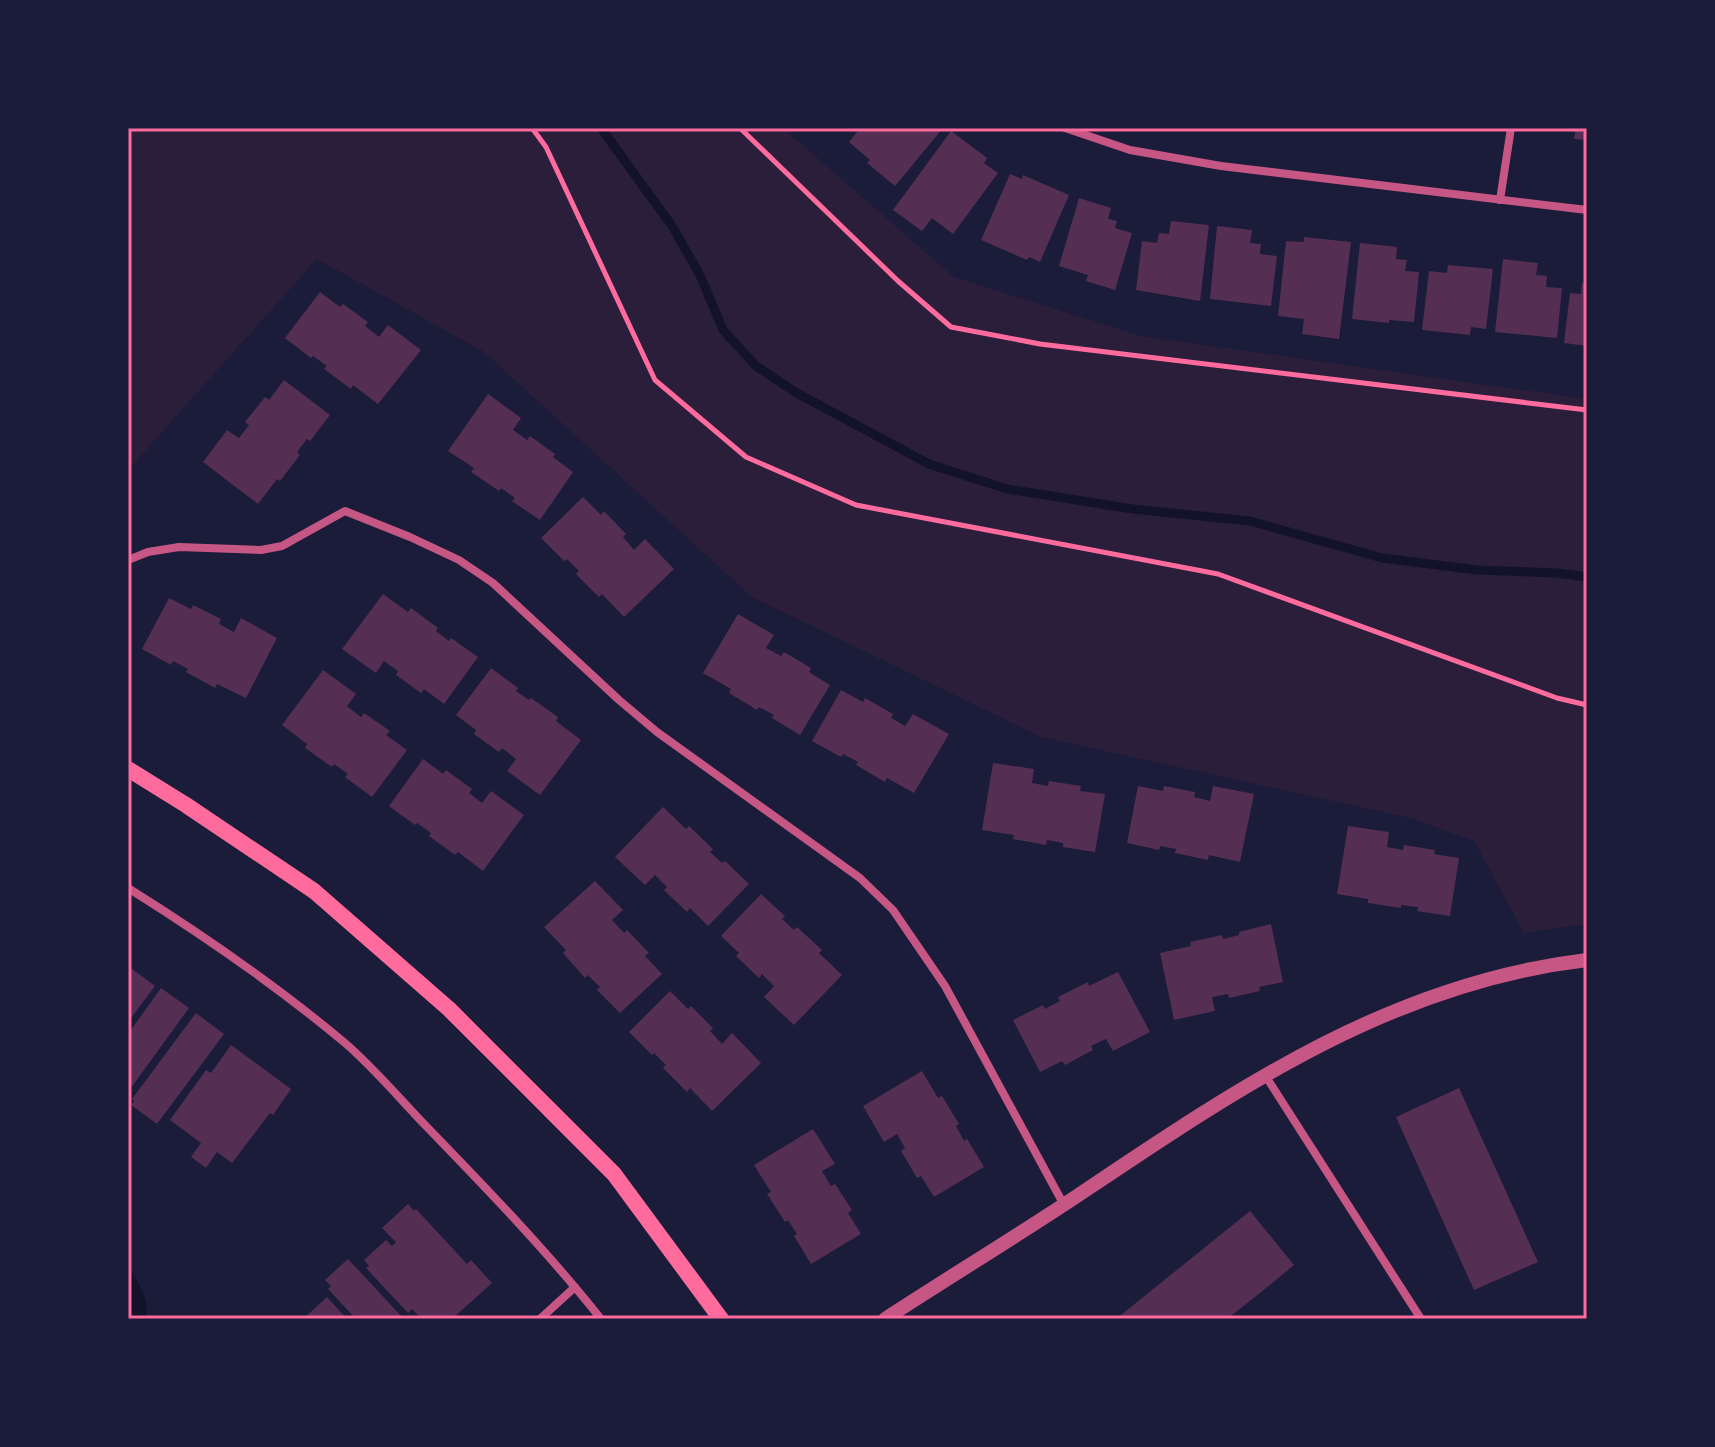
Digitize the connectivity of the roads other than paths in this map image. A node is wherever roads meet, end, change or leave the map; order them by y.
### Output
1 (1065, 128) edge
2 (1511, 128) edge
3 (1500, 200) junction
4 (1587, 210) edge
5 (128, 560) edge
6 (128, 769) edge
7 (128, 888) edge
8 (1587, 960) edge
9 (1265, 1075) junction
10 (1064, 1205) junction
11 (575, 1287) junction
12 (540, 1319) edge
13 (601, 1319) edge
14 (721, 1319) edge
15 (885, 1319) edge
16 (1421, 1319) edge

1 - 3 street
2 - 3 street
3 - 4 street
5 - 10 street
6 - 14 main road
7 - 11 street
8 - 9 street
9 - 10 street
9 - 16 street
10 - 15 street
11 - 12 street
11 - 13 street

